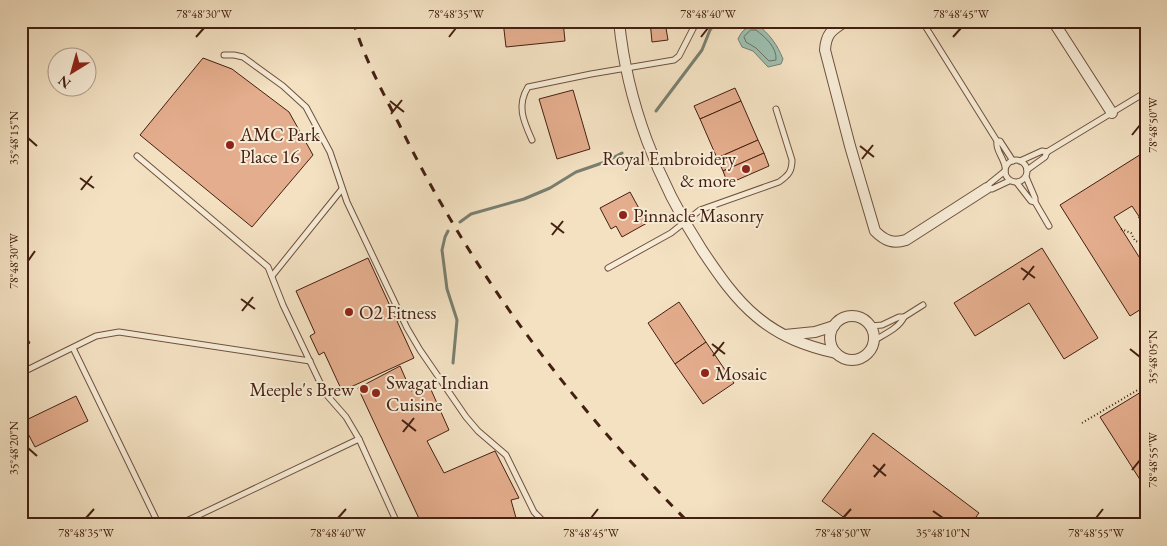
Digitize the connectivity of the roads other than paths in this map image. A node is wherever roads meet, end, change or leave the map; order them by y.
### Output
1 (619, 21) edge
2 (697, 21) edge
3 (846, 21) edge
4 (922, 21) edge
5 (1053, 21) edge
6 (224, 55) dead end
7 (626, 68) junction
8 (1146, 92) edge
9 (776, 109) dead end
10 (1112, 113) junction
11 (532, 140) dead end
12 (996, 141) junction
13 (1047, 152) junction
14 (137, 156) dead end
15 (1013, 161) junction
16 (1020, 161) junction
17 (1005, 169) junction
18 (1027, 170) junction
19 (1026, 177) junction
20 (1010, 180) junction
21 (1016, 182) junction
22 (342, 188) junction
23 (987, 188) junction
24 (1035, 202) junction
25 (684, 222) junction
26 (1049, 226) dead end
27 (608, 268) dead end
28 (272, 276) junction
29 (923, 305) dead end
30 (904, 317) junction
31 (834, 326) junction
32 (871, 326) junction
33 (784, 335) junction
34 (874, 340) junction
35 (73, 348) junction
36 (836, 353) junction
37 (310, 361) junction
38 (21, 374) edge
39 (359, 439) junction
40 (159, 525) edge
41 (178, 525) edge
42 (398, 525) edge
43 (547, 525) edge

1 - 7 street
2 - 7 lane
3 - 23 street
4 - 12 lane
5 - 10 street
6 - 22 lane
7 - 11 lane
7 - 25 street
8 - 10 lane
9 - 25 lane
10 - 13 lane
12 - 15 lane
12 - 17 lane
13 - 16 lane
13 - 18 lane
14 - 28 lane
15 - 16 lane
15 - 17 lane
16 - 18 lane
17 - 20 lane
17 - 23 lane
18 - 19 lane
19 - 21 lane
19 - 24 lane
20 - 21 lane
20 - 23 lane
21 - 24 lane
22 - 28 lane
22 - 43 lane
24 - 26 lane
25 - 27 lane
25 - 33 street
28 - 37 lane
29 - 30 lane
30 - 32 lane
30 - 34 lane
31 - 32 street
31 - 33 street
31 - 36 street
32 - 34 street
33 - 36 street
34 - 36 street
35 - 37 lane
35 - 38 lane
35 - 40 lane
37 - 39 lane
39 - 41 lane
39 - 42 lane

